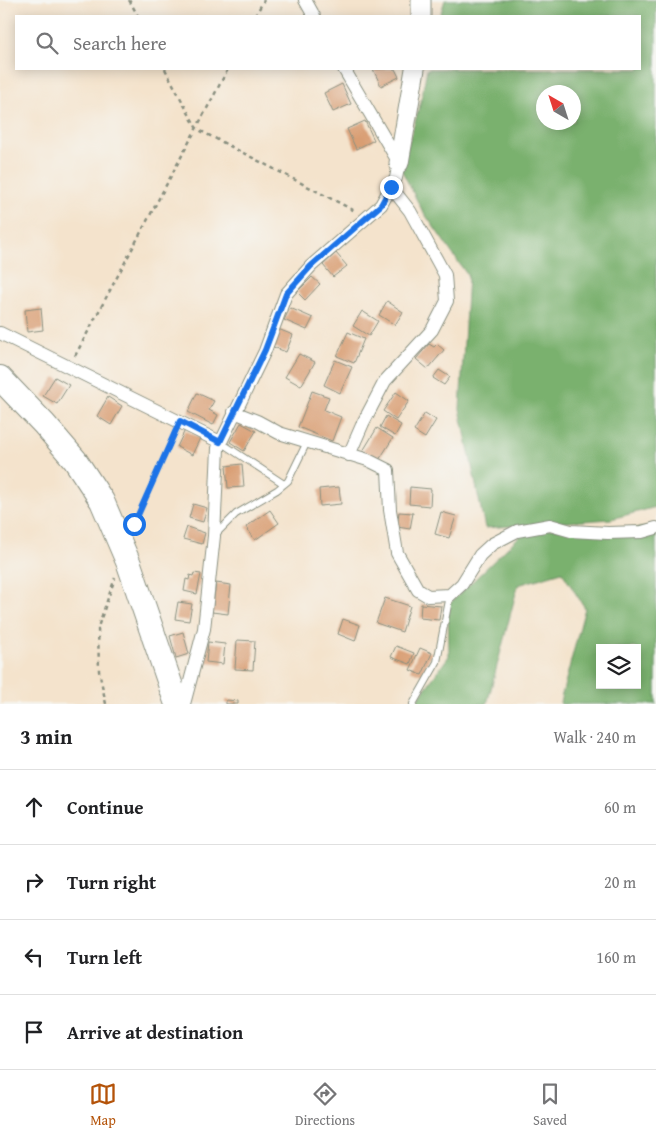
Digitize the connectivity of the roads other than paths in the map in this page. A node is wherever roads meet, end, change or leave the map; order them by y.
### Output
1 (305, 0) edge
2 (421, 0) edge
3 (313, 15) edge
4 (421, 15) edge
5 (345, 70) edge
6 (414, 70) edge
7 (399, 162) junction
8 (391, 187) junction
9 (4, 335) edge
10 (0, 378) edge
11 (234, 412) junction
12 (220, 442) junction
13 (307, 442) junction
14 (349, 455) junction
15 (284, 484) junction
16 (656, 528) edge
17 (214, 536) junction
18 (450, 595) junction
19 (177, 704) edge
20 (184, 704) edge
21 (413, 704) edge

1 - 3 street
2 - 4 street
5 - 7 street
6 - 7 street
7 - 8 street
8 - 11 street
8 - 14 street
9 - 12 street
10 - 19 highway
11 - 12 street
11 - 13 street
12 - 15 lane
12 - 17 street
13 - 14 street
13 - 15 lane
14 - 18 street
15 - 17 lane
16 - 18 street
17 - 20 street
18 - 21 lane

